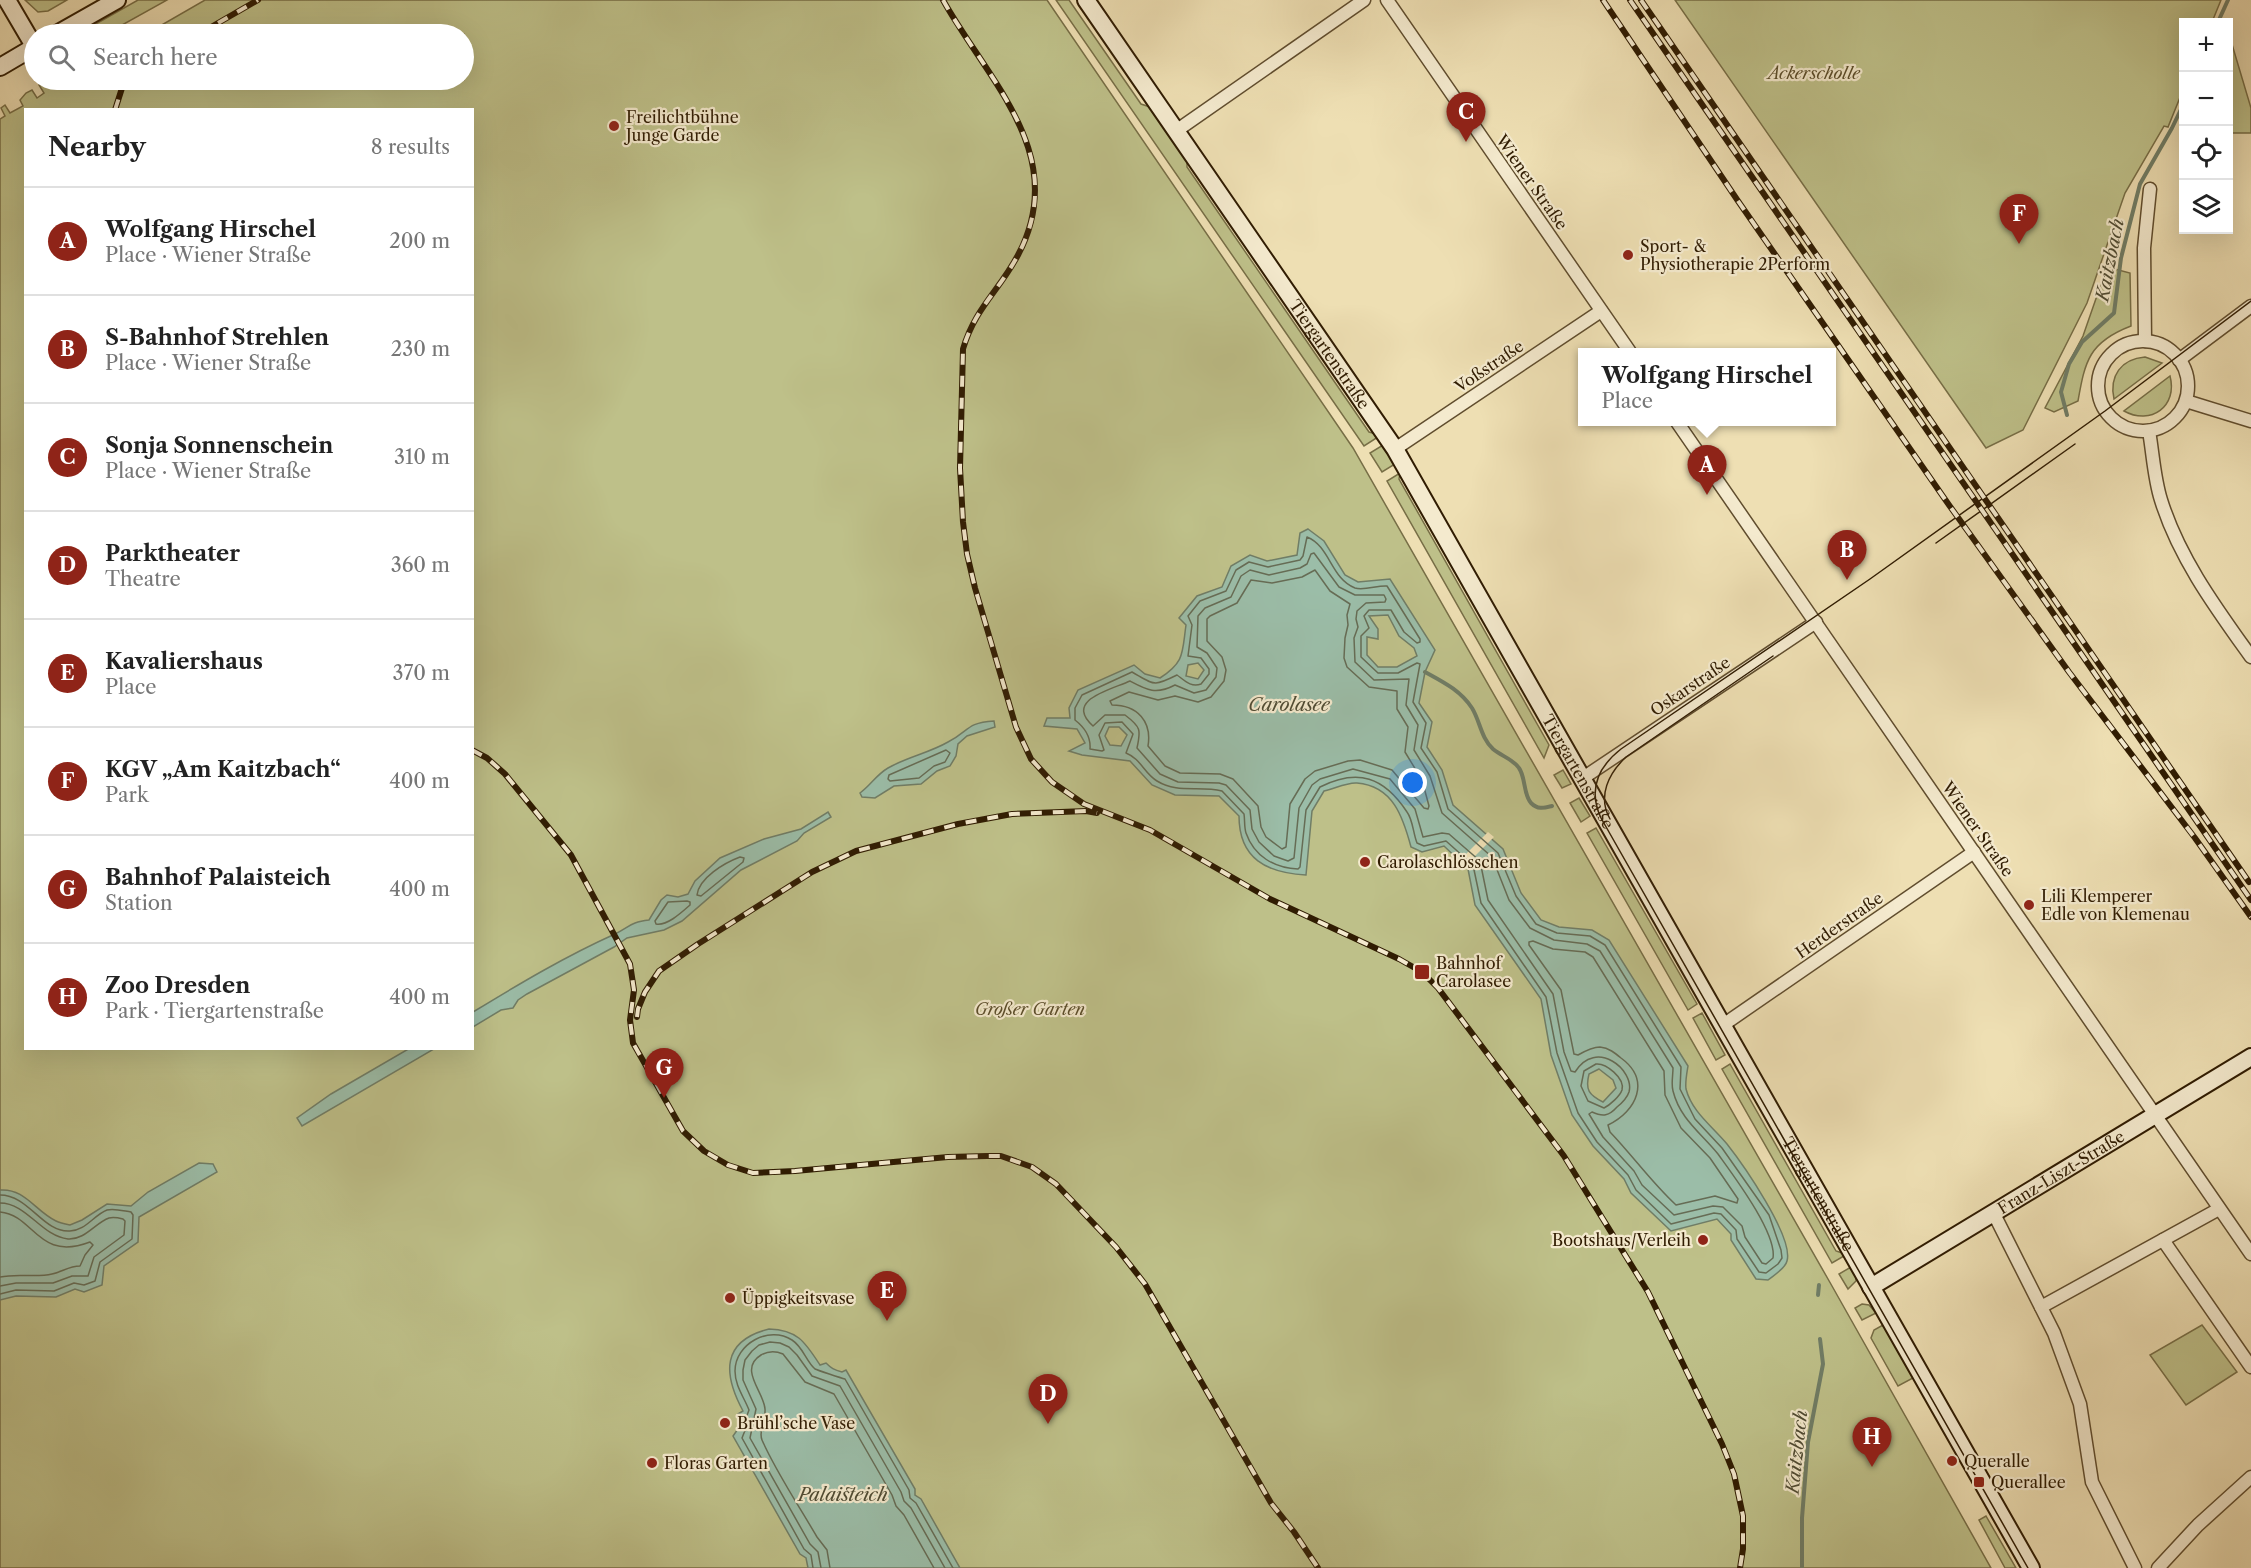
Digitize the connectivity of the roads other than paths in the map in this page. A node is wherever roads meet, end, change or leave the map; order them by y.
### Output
1 (7, 0) edge
2 (1086, 0) edge
3 (1364, 0) edge
4 (1387, 0) edge
5 (110, 2) edge
6 (74, 24) edge
7 (24, 30) edge
8 (24, 52) edge
9 (1, 63) edge
10 (1176, 131) junction
11 (2150, 189) dead end
12 (2251, 306) edge
13 (1601, 311) junction
14 (2145, 341) junction
15 (1627, 348) edge
16 (2179, 360) junction
17 (2186, 401) junction
18 (2251, 421) edge
19 (1680, 426) edge
20 (2148, 431) junction
21 (1395, 449) junction
22 (1816, 622) junction
23 (2251, 657) edge
24 (1583, 778) junction
25 (1974, 852) junction
26 (1723, 1025) junction
27 (2251, 1057) edge
28 (2156, 1116) junction
29 (2219, 1209) junction
30 (1994, 1214) junction
31 (2163, 1240) junction
32 (2251, 1254) edge
33 (1871, 1287) junction
34 (2041, 1307) junction
35 (2251, 1367) edge
36 (2251, 1477) edge
37 (2031, 1568) edge
38 (2135, 1568) edge
39 (2157, 1568) edge

1 - 7 main road
2 - 10 main road, Tiergartenstraße
3 - 10 street
4 - 13 street, Wiener Straße
5 - 6 main road
8 - 9 main road
10 - 21 main road, Tiergartenstraße
11 - 14 street
12 - 16 street
13 - 15 street, Wiener Straße
13 - 21 street, Voßstraße
14 - 16 street
14 - 20 street
16 - 17 street
17 - 18 street
17 - 20 street
19 - 22 street, Wiener Straße
20 - 23 street
21 - 24 main road, Tiergartenstraße
22 - 24 street, Oskarstraße
22 - 25 street, Wiener Straße
24 - 26 main road, Tiergartenstraße
25 - 26 street, Herderstraße
25 - 28 street, Wiener Straße
26 - 33 main road, Tiergartenstraße
27 - 28 main road, Franz-Liszt-Straße
28 - 29 street, Wiener Straße
28 - 30 main road, Franz-Liszt-Straße
29 - 31 street
29 - 32 street, Wiener Straße
30 - 33 main road, Franz-Liszt-Straße
30 - 34 street
31 - 34 street
31 - 35 street
33 - 37 main road, Tiergartenstraße
34 - 38 street
36 - 39 street

